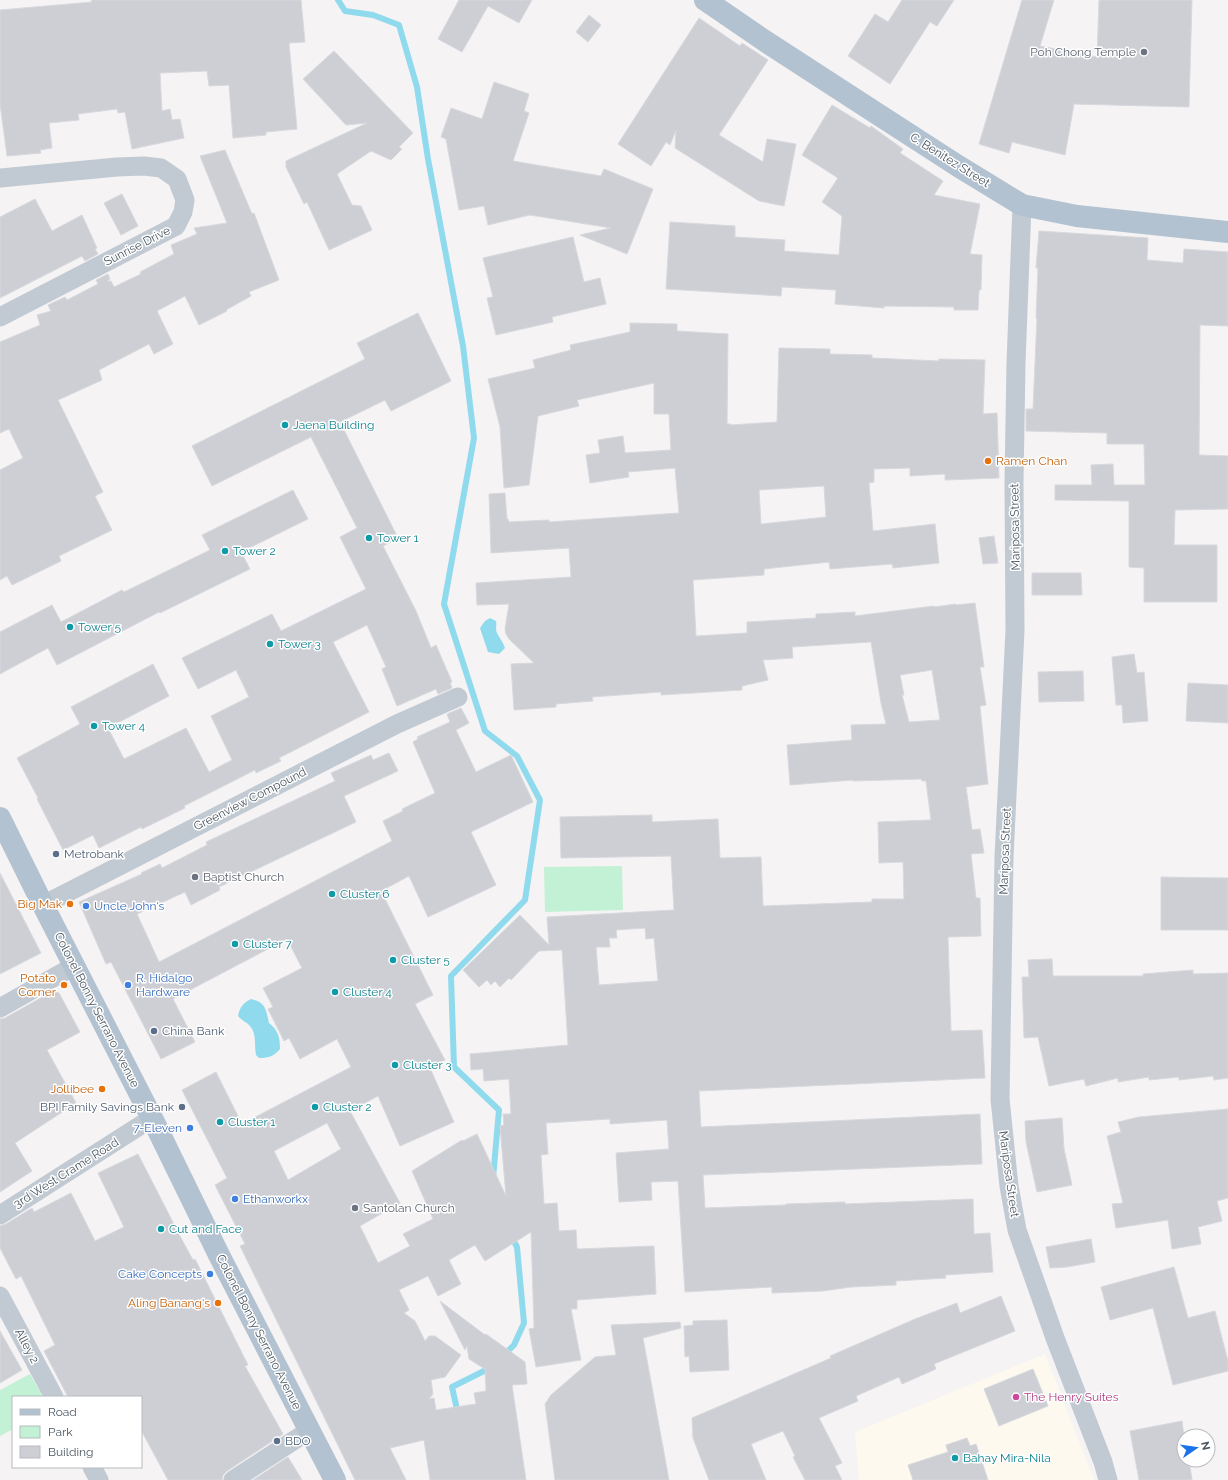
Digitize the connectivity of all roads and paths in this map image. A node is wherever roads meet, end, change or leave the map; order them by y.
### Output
1 (705, 0) edge
2 (0, 178) edge
3 (1022, 205) junction
4 (1228, 232) edge
5 (0, 317) edge
6 (458, 697) dead end
7 (0, 818) edge
8 (43, 905) junction
9 (74, 966) junction
10 (0, 1008) edge
11 (152, 1118) junction
12 (0, 1215) edge
13 (0, 1296) edge
14 (53, 1396) edge
15 (310, 1430) junction
16 (93, 1468) edge
17 (99, 1480) edge
18 (234, 1480) edge
19 (335, 1480) edge
20 (1108, 1480) edge

1 - 3 main road, C. Benitez Street
2 - 5 street, Sunrise Drive
3 - 4 main road, C. Benitez Street
3 - 20 street, Mariposa Street
6 - 8 street, Greenview Compound
7 - 8 main road, Colonel Bonny Serrano Avenue
8 - 9 main road, Colonel Bonny Serrano Avenue
9 - 10 street
9 - 11 main road, Colonel Bonny Serrano Avenue
11 - 12 street, 3rd West Crame Road
11 - 15 main road, Colonel Bonny Serrano Avenue
13 - 14 street, Alley 2
15 - 18 street
15 - 19 main road, Colonel Bonny Serrano Avenue
16 - 17 street

